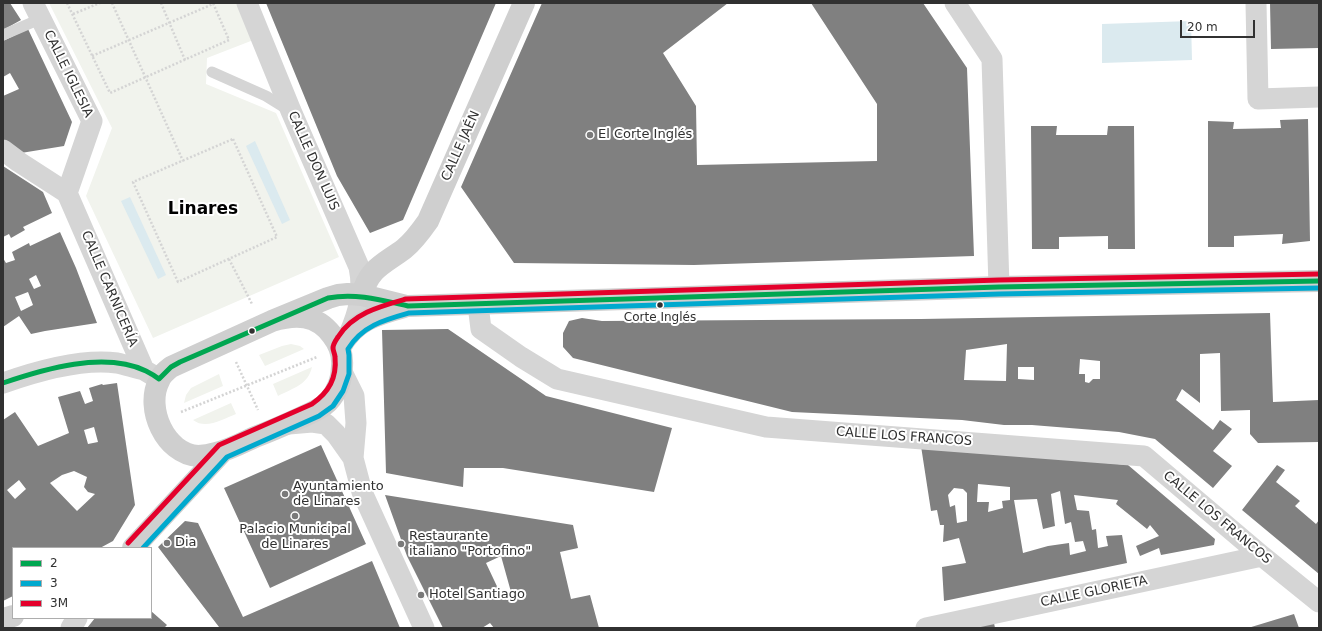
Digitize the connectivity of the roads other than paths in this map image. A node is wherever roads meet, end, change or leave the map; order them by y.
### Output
1 (247, 3) edge
2 (524, 3) edge
3 (955, 3) edge
4 (1256, 3) edge
5 (36, 11) edge
6 (3, 35) edge
7 (212, 72) dead end
8 (1319, 98) edge
9 (291, 111) junction
10 (3, 150) edge
11 (68, 193) junction
12 (1319, 281) edge
13 (999, 287) junction
14 (362, 295) junction
15 (478, 305) junction
16 (408, 306) junction
17 (272, 321) junction
18 (337, 345) junction
19 (342, 372) junction
20 (152, 375) junction
21 (3, 382) edge
22 (284, 425) junction
23 (223, 451) junction
24 (353, 458) junction
25 (134, 547) edge
26 (1262, 556) junction
27 (1319, 602) edge
28 (76, 619) edge
29 (71, 628) edge
30 (424, 628) edge
31 (926, 628) edge

1 - 9 street, CALLE DON LUIS
2 - 14 main road, CALLE JAÉN
3 - 13 street
4 - 8 street
5 - 6 lane
5 - 11 street, CALLE IGLESIA
7 - 9 lane
9 - 14 street, CALLE DON LUIS
10 - 11 street
11 - 20 street, CALLE CARNICERÍA
12 - 13 main road
13 - 15 main road
14 - 16 main road
14 - 17 main road
14 - 18 street
15 - 16 main road
15 - 26 street, CALLE LOS FRANCOS
16 - 18 main road
17 - 18 main road
17 - 20 main road
18 - 19 main road
19 - 22 main road
19 - 24 street
20 - 21 street
20 - 23 main road
22 - 23 main road
22 - 24 street
23 - 25 main road
24 - 30 street
26 - 27 street, CALLE LOS FRANCOS
26 - 31 street, CALLE GLORIETA
28 - 29 street

